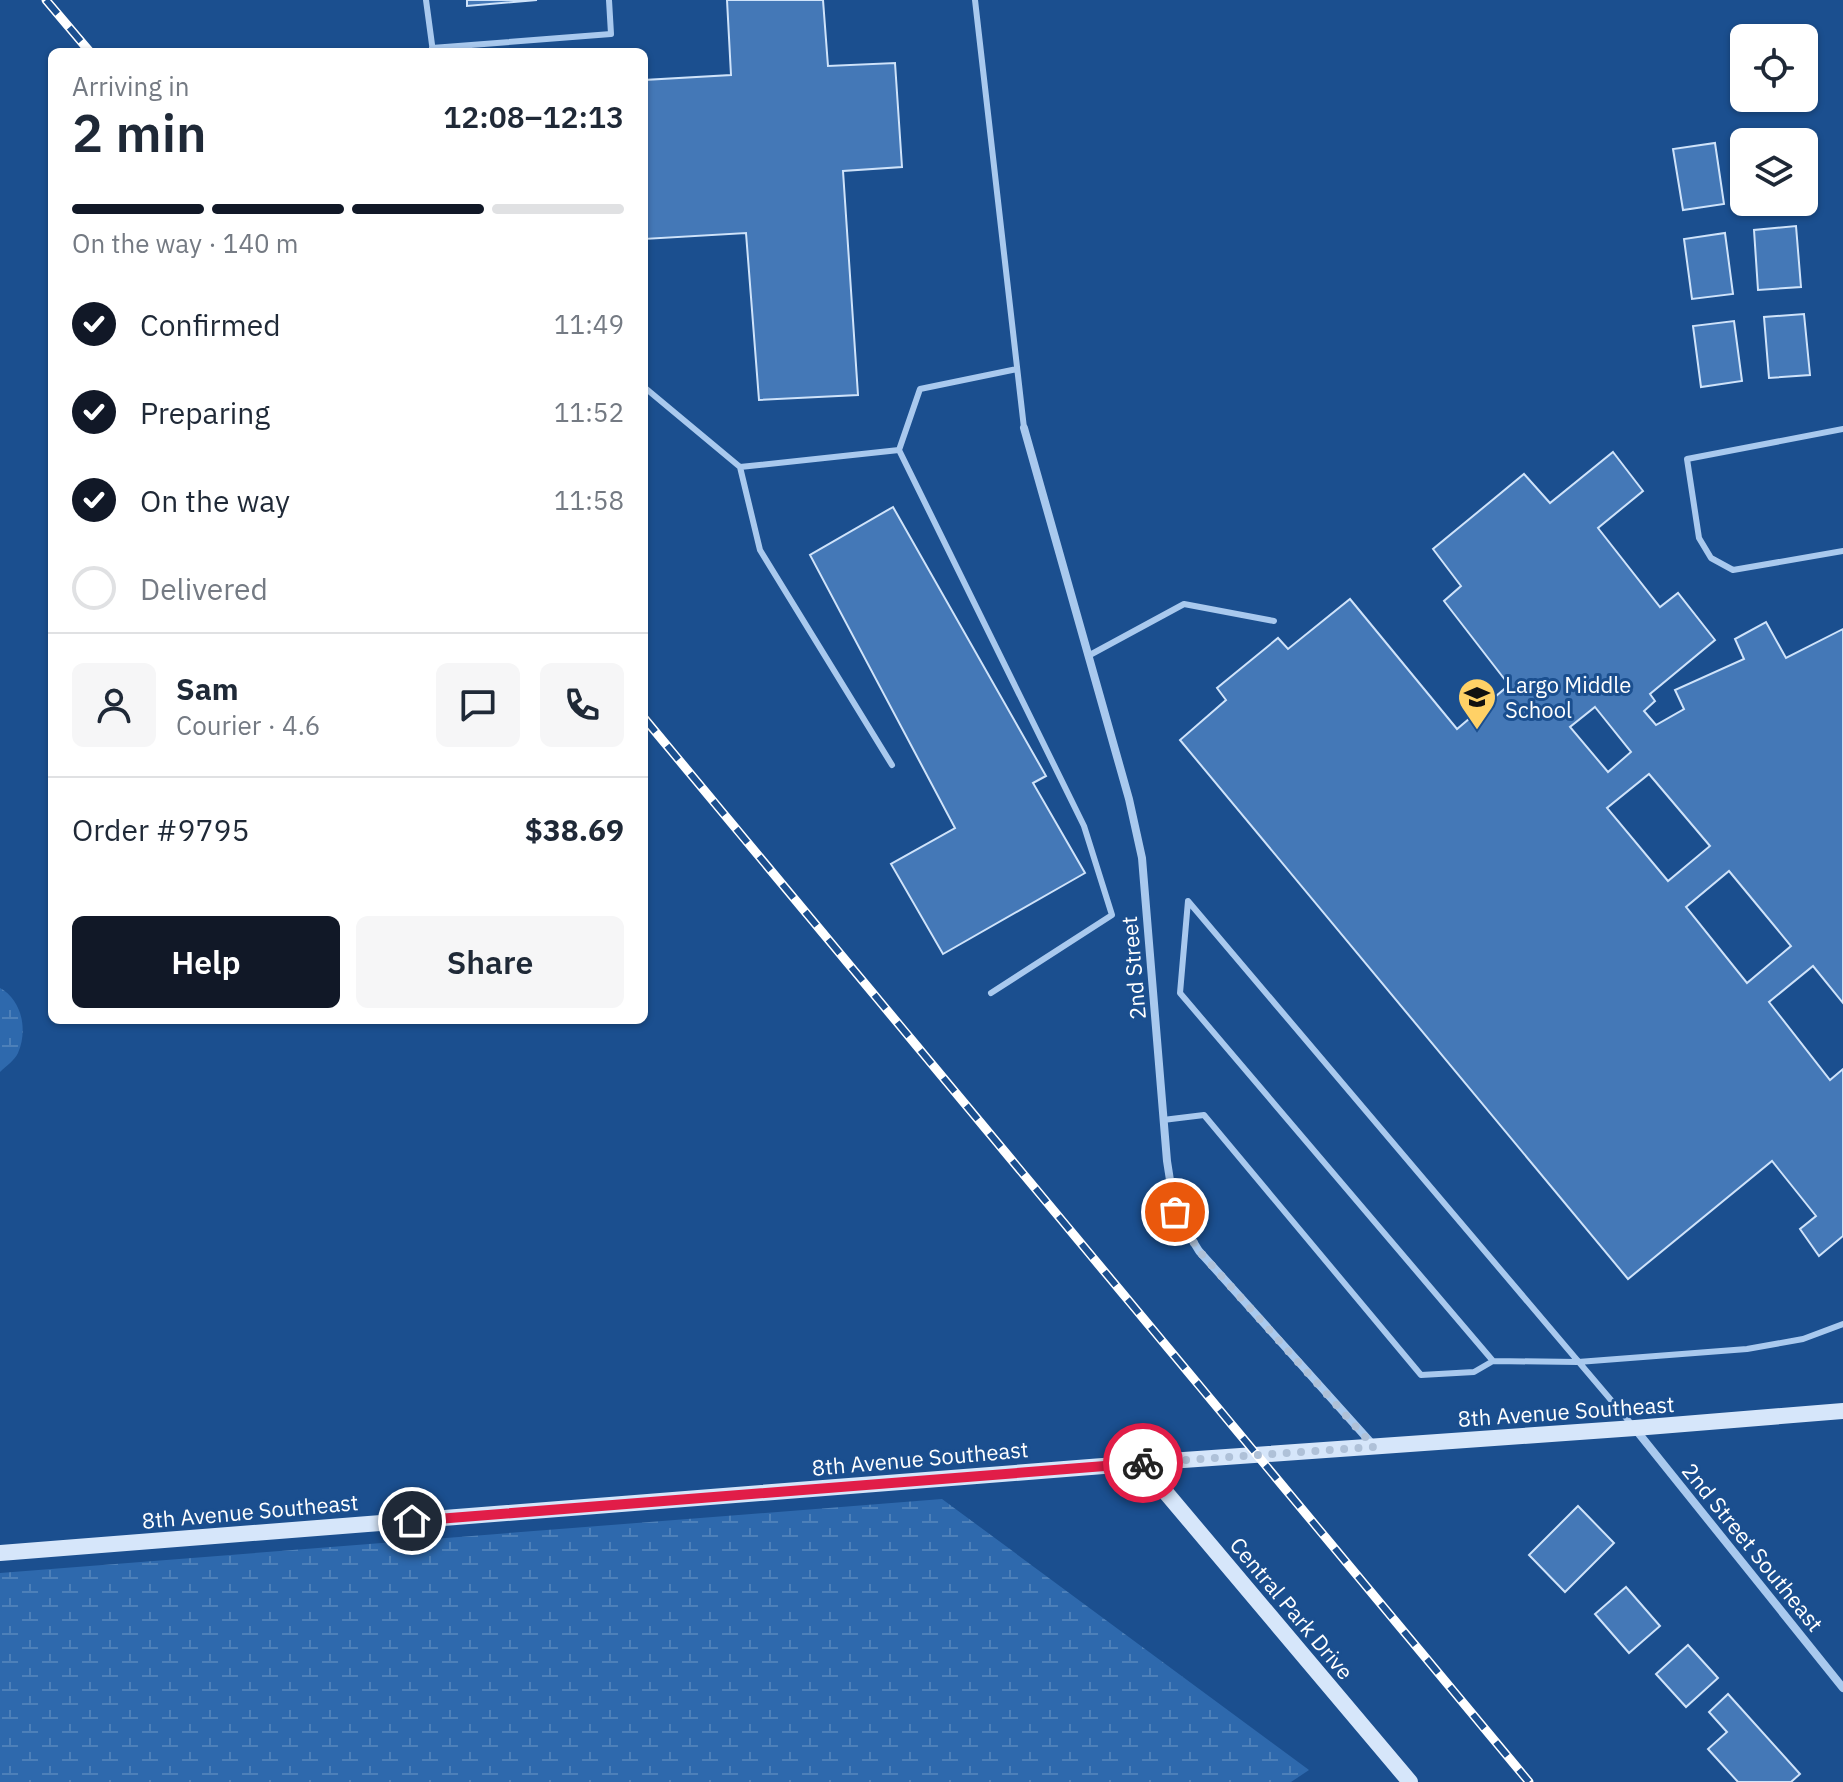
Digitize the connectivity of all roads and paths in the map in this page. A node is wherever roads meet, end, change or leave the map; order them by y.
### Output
1 (426, 0) edge
2 (609, 0) edge
3 (975, 0) edge
4 (433, 48) edge
5 (455, 48) edge
6 (1017, 369) junction
7 (648, 390) edge
8 (1024, 428) joint
9 (1843, 429) edge
10 (899, 450) junction
11 (740, 467) junction
12 (1843, 551) edge
13 (1274, 621) dead end
14 (1088, 656) junction
15 (892, 765) dead end
16 (991, 993) dead end
17 (1163, 1120) junction
18 (1843, 1324) edge
19 (1493, 1361) junction
20 (1578, 1362) junction
21 (1843, 1411) edge
22 (1635, 1428) junction
23 (1374, 1447) junction
24 (1141, 1463) junction
25 (0, 1553) edge
26 (1843, 1688) edge
27 (1410, 1782) edge

1 - 4 lane
2 - 5 lane
3 - 6 lane
6 - 8 lane
6 - 10 lane
7 - 11 lane
8 - 14 street, 2nd Street
9 - 12 lane
10 - 11 lane
10 - 16 lane
11 - 15 lane
13 - 14 lane
14 - 17 street, 2nd Street
17 - 19 lane
17 - 23 street, 2nd Street
18 - 20 lane
19 - 20 lane
19 - 20 lane
20 - 22 lane
21 - 22 street, 8th Avenue Southeast
22 - 23 street, 8th Avenue Southeast
22 - 26 street, 2nd Street Southeast
23 - 24 street, 8th Avenue Southeast
24 - 25 street, 8th Avenue Southeast
24 - 27 street, Central Park Drive

